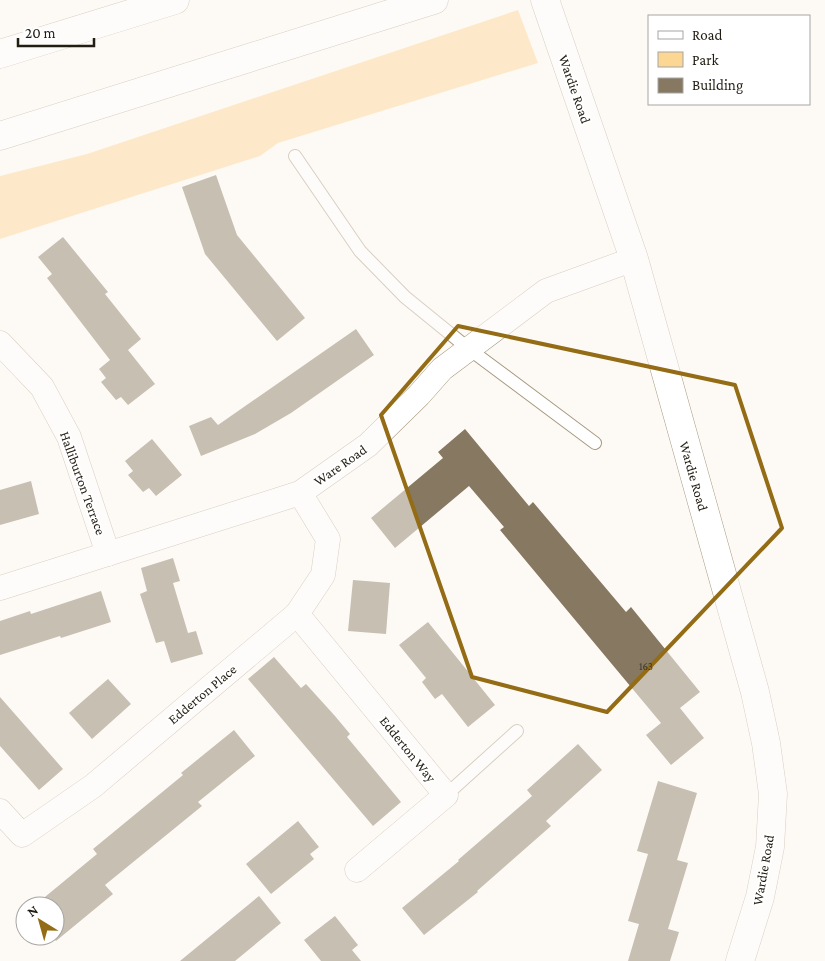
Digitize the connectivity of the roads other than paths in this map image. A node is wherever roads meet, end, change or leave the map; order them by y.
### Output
1 (175, 0) edge
2 (434, 0) edge
3 (545, 0) edge
4 (0, 54) edge
5 (0, 136) edge
6 (295, 156) dead end
7 (634, 259) junction
8 (0, 343) edge
9 (469, 349) junction
10 (595, 443) dead end
11 (300, 492) junction
12 (108, 554) junction
13 (0, 588) edge
14 (297, 614) junction
15 (517, 731) dead end
16 (446, 795) junction
17 (0, 811) edge
18 (357, 870) dead end
19 (740, 961) edge

1 - 4 main road
2 - 5 main road
3 - 7 main road, Wardie Road
6 - 9 lane
7 - 9 street, Ware Road
7 - 19 main road, Wardie Road
8 - 12 street, Halliburton Terrace
9 - 10 lane
9 - 11 street, Ware Road
11 - 12 street, Ware Road
11 - 14 street, Edderton Place
12 - 13 street, Ware Road
14 - 16 street, Edderton Way
14 - 17 street, Edderton Place
15 - 16 lane
16 - 18 street, Edderton Way

